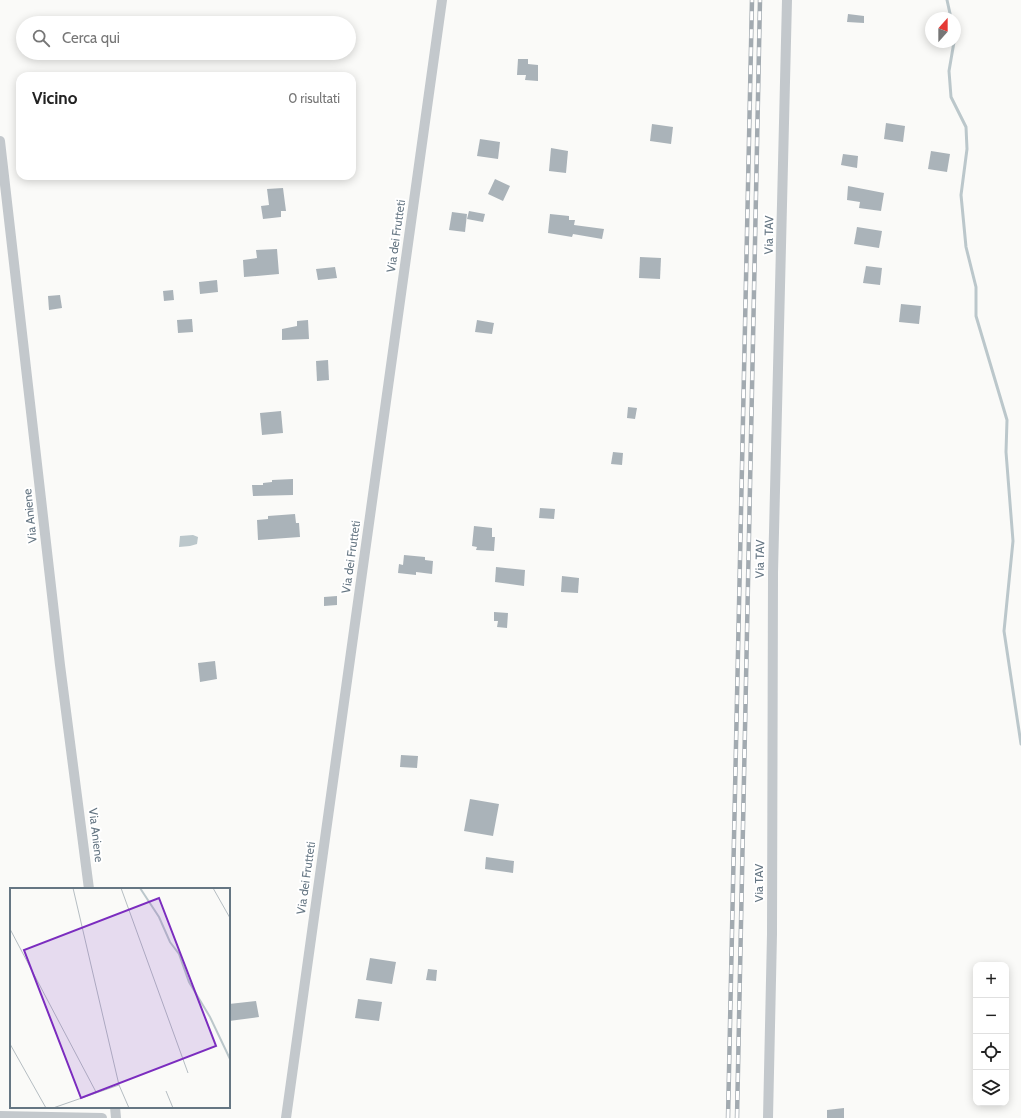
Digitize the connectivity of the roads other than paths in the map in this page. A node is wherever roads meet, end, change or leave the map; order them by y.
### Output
1 (442, 0) edge
2 (787, 0) edge
3 (0, 141) edge
4 (89, 888) edge
5 (115, 1108) edge
6 (0, 1116) edge
7 (102, 1118) edge
8 (116, 1118) edge
9 (286, 1118) edge
10 (768, 1118) edge

1 - 9 street, Via dei Frutteti
2 - 10 street, Via TAV
3 - 4 street, Via Aniene
5 - 8 street
6 - 7 street

